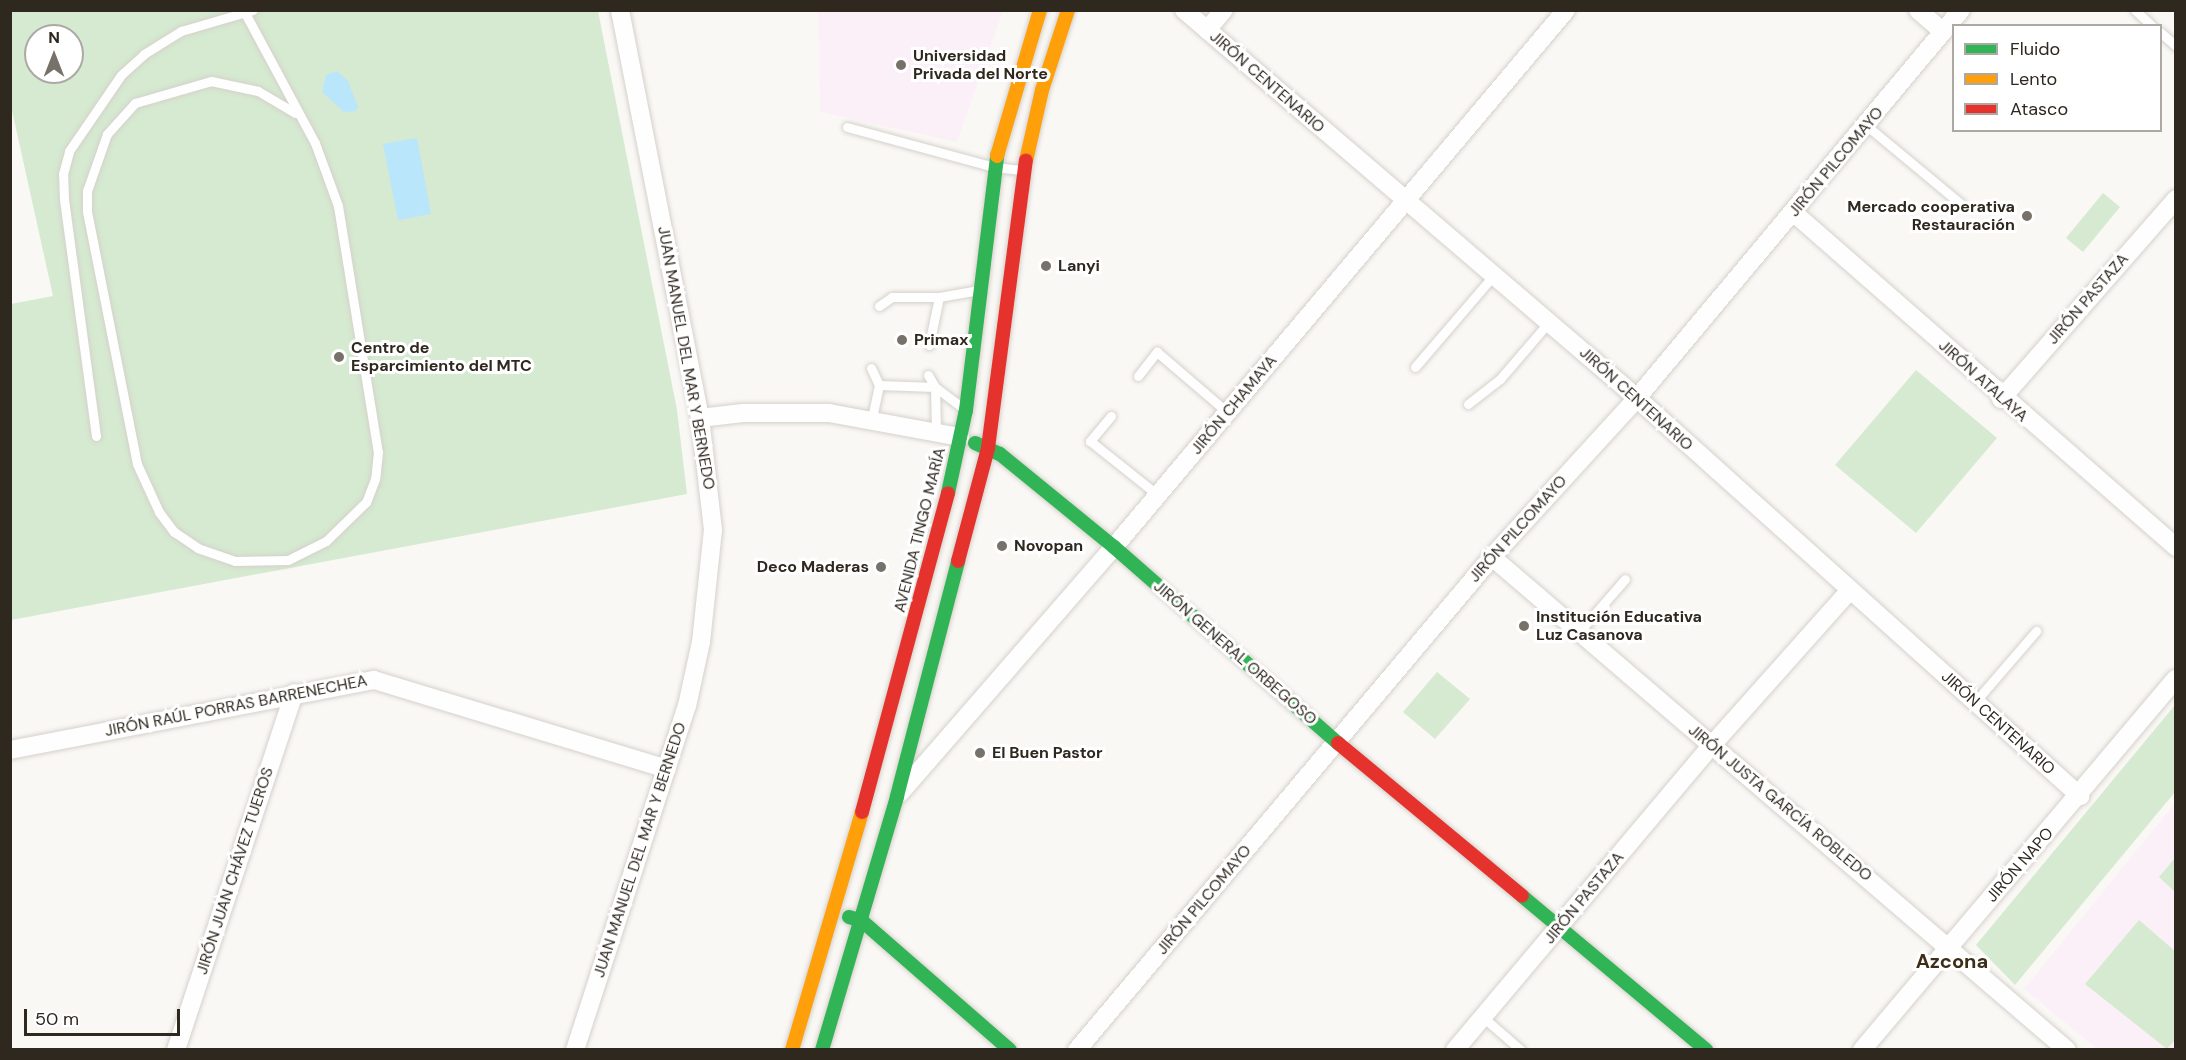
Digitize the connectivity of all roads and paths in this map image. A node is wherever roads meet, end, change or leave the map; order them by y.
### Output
1 (620, 10) edge
2 (1040, 10) edge
3 (1068, 10) edge
4 (1184, 10) edge
5 (1224, 10) edge
6 (1566, 10) edge
7 (1918, 10) edge
8 (1961, 10) edge
9 (2135, 10) edge
10 (249, 12) edge
11 (2150, 24) edge
12 (1207, 30) junction
13 (1943, 32) junction
14 (2162, 35) edge
15 (2175, 46) edge
16 (295, 113) junction
17 (1867, 126) junction
18 (848, 127) dead end
19 (994, 167) junction
20 (1024, 170) junction
21 (1405, 200) junction
22 (2175, 200) edge
23 (1960, 204) dead end
24 (1794, 213) junction
25 (982, 252) junction
26 (1012, 253) junction
27 (1493, 276) junction
28 (977, 290) junction
29 (939, 297) junction
30 (879, 306) dead end
31 (1548, 323) junction
32 (929, 345) dead end
33 (1415, 367) dead end
34 (871, 368) dead end
35 (928, 375) dead end
36 (1137, 376) dead end
37 (879, 385) junction
38 (935, 387) junction
39 (1637, 398) junction
40 (2001, 399) junction
41 (1468, 404) dead end
42 (966, 410) junction
43 (1227, 412) junction
44 (1111, 416) dead end
45 (700, 418) junction
46 (872, 419) junction
47 (936, 431) junction
48 (96, 436) dead end
49 (960, 437) junction
50 (988, 448) junction
51 (1158, 495) junction
52 (1114, 547) junction
53 (2175, 547) edge
54 (1492, 557) junction
55 (1625, 579) dead end
56 (1850, 591) junction
57 (1579, 632) junction
58 (2036, 632) dead end
59 (2175, 680) edge
60 (294, 693) junction
61 (1975, 702) junction
62 (1336, 742) junction
63 (1712, 745) junction
64 (10, 750) edge
65 (667, 769) junction
66 (897, 796) junction
67 (2080, 796) junction
68 (835, 913) junction
69 (862, 921) junction
70 (1560, 926) junction
71 (1948, 946) junction
72 (1484, 1017) junction
73 (177, 1050) edge
74 (574, 1050) edge
75 (792, 1050) edge
76 (822, 1050) edge
77 (1010, 1050) edge
78 (1077, 1050) edge
79 (1455, 1050) edge
80 (1521, 1050) edge
81 (1706, 1050) edge
82 (1862, 1050) edge
83 (2067, 1050) edge

1 - 45 street, JUAN MANUEL DEL MAR Y BERNEDO
2 - 19 main road, AVENIDA TINGO MARÍA
3 - 20 main road
4 - 12 street, JIRÓN CENTENARIO
5 - 12 street
6 - 21 street, JIRÓN CHAMAYA
7 - 13 street
8 - 13 street, JIRÓN PILCOMAYO
9 - 11 lane
10 - 16 lane
10 - 48 lane
12 - 21 street, JIRÓN CENTENARIO
13 - 17 street, JIRÓN PILCOMAYO
14 - 15 lane
16 - 16 lane
17 - 23 lane
17 - 24 street, JIRÓN PILCOMAYO
18 - 19 lane
19 - 20 lane
19 - 25 main road, AVENIDA TINGO MARÍA
20 - 26 main road
21 - 27 street, JIRÓN CENTENARIO
21 - 43 street, JIRÓN CHAMAYA
22 - 40 street, JIRÓN PASTAZA
24 - 39 street, JIRÓN PILCOMAYO
24 - 40 street, JIRÓN ATALAYA
25 - 26 main road
25 - 28 main road, AVENIDA TINGO MARÍA
26 - 50 main road
27 - 31 street, JIRÓN CENTENARIO
27 - 33 lane
28 - 29 lane
28 - 42 main road, AVENIDA TINGO MARÍA
29 - 30 lane
29 - 32 lane
31 - 39 street, JIRÓN CENTENARIO
31 - 41 lane
34 - 37 lane
35 - 38 lane
36 - 43 lane
37 - 38 lane
37 - 46 lane
38 - 42 lane
38 - 47 lane
39 - 54 street, JIRÓN PILCOMAYO
39 - 56 street, JIRÓN CENTENARIO
40 - 53 street, JIRÓN ATALAYA
42 - 49 main road, AVENIDA TINGO MARÍA
43 - 51 street, JIRÓN CHAMAYA
44 - 51 lane
45 - 46 street, JIRÓN GENERAL ORBEGOSO
45 - 65 street, JUAN MANUEL DEL MAR Y BERNEDO
46 - 47 street, JIRÓN GENERAL ORBEGOSO
47 - 49 street, JIRÓN GENERAL ORBEGOSO
49 - 50 main road, JIRÓN GENERAL ORBEGOSO
49 - 68 main road, AVENIDA TINGO MARÍA
50 - 52 main road, JIRÓN GENERAL ORBEGOSO
50 - 66 main road
51 - 52 street, JIRÓN CHAMAYA
52 - 62 main road, JIRÓN GENERAL ORBEGOSO
52 - 66 street, JIRÓN CHAMAYA
54 - 57 street, JIRÓN JUSTA GARCÍA ROBLEDO
54 - 62 street, JIRÓN PILCOMAYO
55 - 57 lane
56 - 61 street, JIRÓN CENTENARIO
56 - 63 street, JIRÓN PASTAZA
57 - 63 street, JIRÓN JUSTA GARCÍA ROBLEDO
58 - 61 lane
59 - 67 street, JIRÓN NAPO
60 - 64 street, JIRÓN RAÚL PORRAS BARRENECHEA
60 - 65 street, JIRÓN RAÚL PORRAS BARRENECHEA
60 - 73 street, JIRÓN JUAN CHÁVEZ TUEROS
61 - 67 street, JIRÓN CENTENARIO
62 - 70 main road, JIRÓN GENERAL ORBEGOSO
62 - 78 street, JIRÓN PILCOMAYO
63 - 70 street, JIRÓN PASTAZA
63 - 71 street, JIRÓN JUSTA GARCÍA ROBLEDO
65 - 74 street, JUAN MANUEL DEL MAR Y BERNEDO
66 - 69 main road
67 - 71 street, JIRÓN NAPO
68 - 69 main road
68 - 75 main road, AVENIDA TINGO MARÍA
69 - 76 main road
69 - 77 main road
70 - 72 street, JIRÓN PASTAZA
70 - 81 main road, JIRÓN GENERAL ORBEGOSO
71 - 82 street, JIRÓN NAPO
71 - 83 street, JIRÓN JUSTA GARCÍA ROBLEDO
72 - 79 street, JIRÓN PASTAZA
72 - 80 lane

